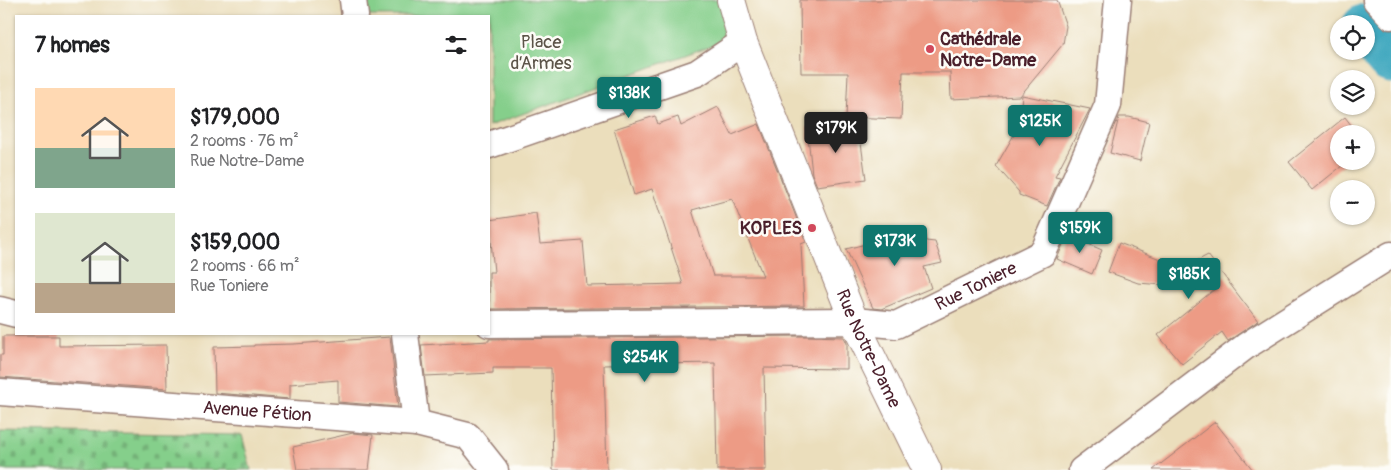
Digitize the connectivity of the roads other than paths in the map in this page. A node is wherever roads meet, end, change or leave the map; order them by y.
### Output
1 (353, 0) edge
2 (731, 0) edge
3 (1118, 0) edge
4 (1376, 0) edge
5 (355, 15) edge
6 (1391, 16) edge
7 (743, 42) junction
8 (490, 146) edge
9 (1391, 254) edge
10 (0, 310) edge
11 (15, 314) edge
12 (854, 321) junction
13 (490, 324) edge
14 (405, 335) edge
15 (0, 392) edge
16 (416, 423) junction
17 (495, 470) edge
18 (928, 470) edge
19 (1082, 470) edge

1 - 5 street
2 - 7 street, Rue Notre-Dame
3 - 12 street, Rue Toniere
4 - 6 street
7 - 8 street
7 - 12 street, Rue Notre-Dame
9 - 19 street
10 - 11 street
12 - 13 street, Rue Toniere
12 - 18 street, Rue Notre-Dame
14 - 16 street
15 - 16 street, Avenue Pétion
16 - 17 street, Avenue Pétion

